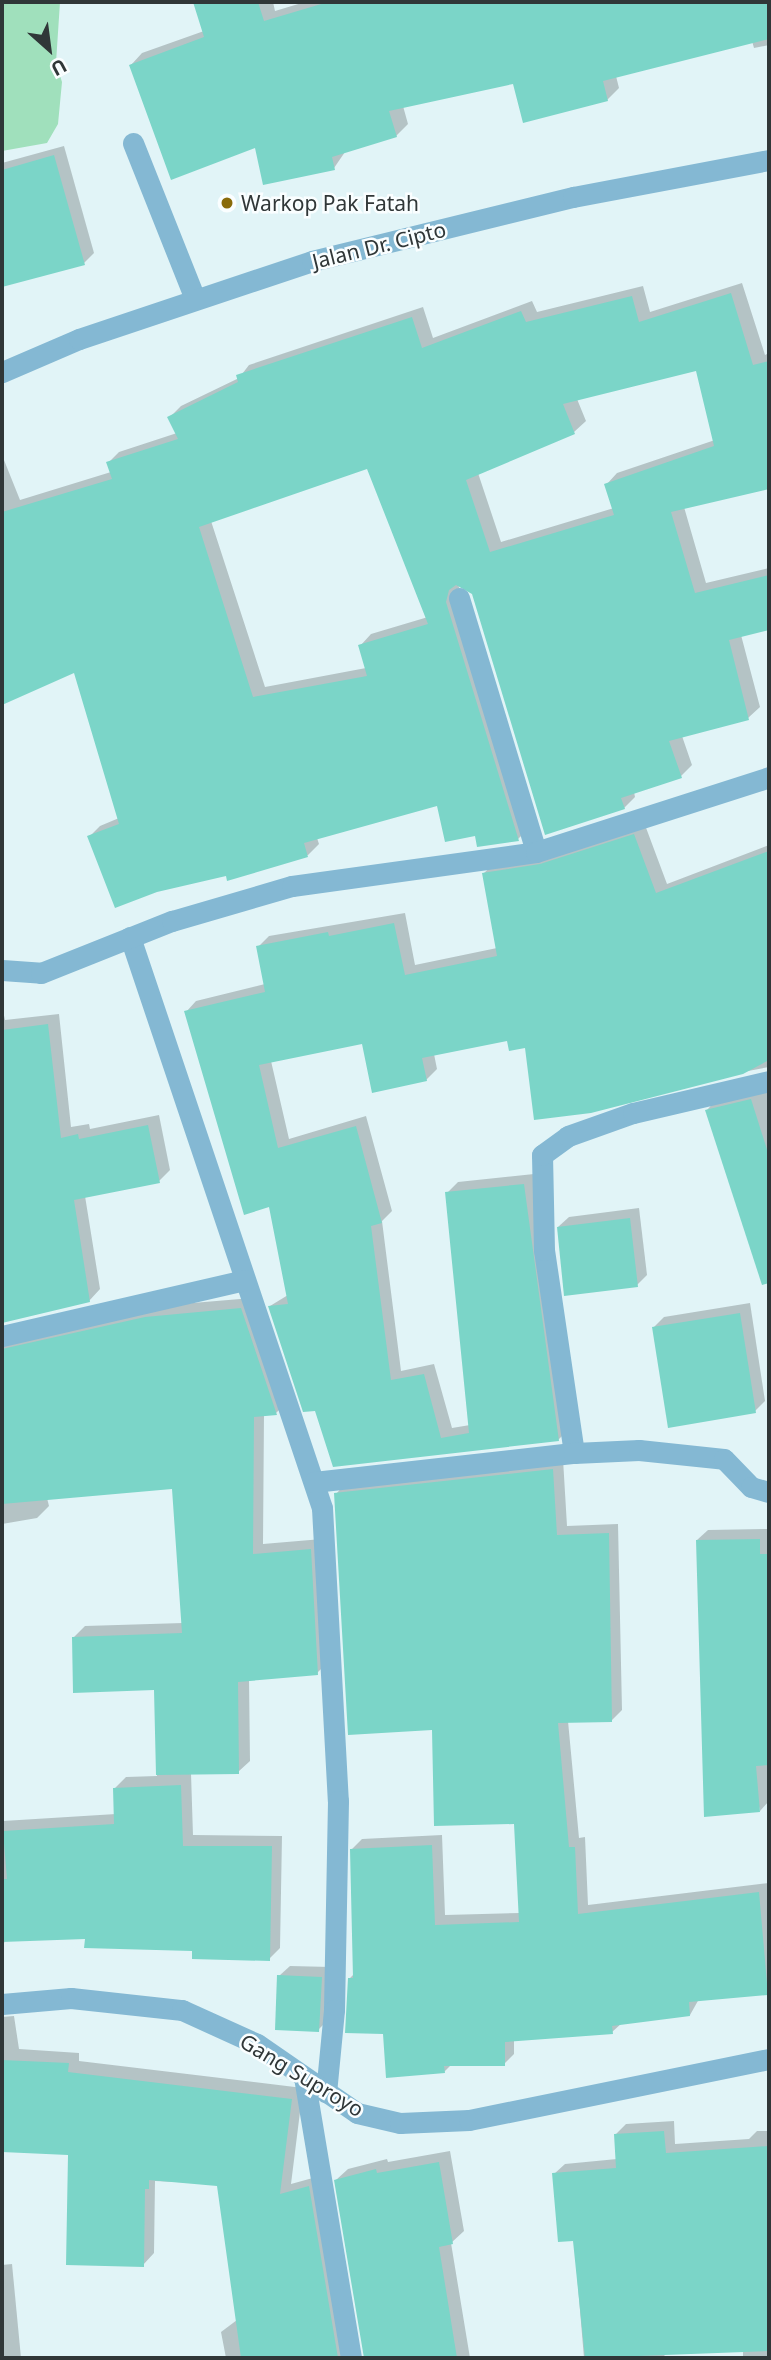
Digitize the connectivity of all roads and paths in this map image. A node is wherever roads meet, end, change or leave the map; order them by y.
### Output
1 (133, 143) dead end
2 (769, 160) edge
3 (195, 299) junction
4 (2, 372) edge
5 (460, 598) dead end
6 (769, 776) edge
7 (536, 852) junction
8 (130, 937) junction
9 (2, 970) edge
10 (769, 1081) edge
11 (245, 1280) junction
12 (2, 1336) edge
13 (574, 1453) junction
14 (313, 1482) junction
15 (769, 1492) edge
16 (2, 2004) edge
17 (769, 2059) edge
18 (304, 2077) junction
19 (326, 2093) junction
20 (351, 2358) edge

1 - 3 street
2 - 3 street, Jalan Dr. Cipto
3 - 4 street, Jalan Dr. Cipto
5 - 7 street
6 - 7 street
7 - 8 street
8 - 9 street
8 - 11 street
10 - 13 street
11 - 12 street
11 - 14 street
13 - 14 street
13 - 15 street
14 - 19 street
16 - 18 street, Gang Suproyo
17 - 19 street, Gang Suproyo
18 - 19 street, Gang Suproyo
18 - 20 street

